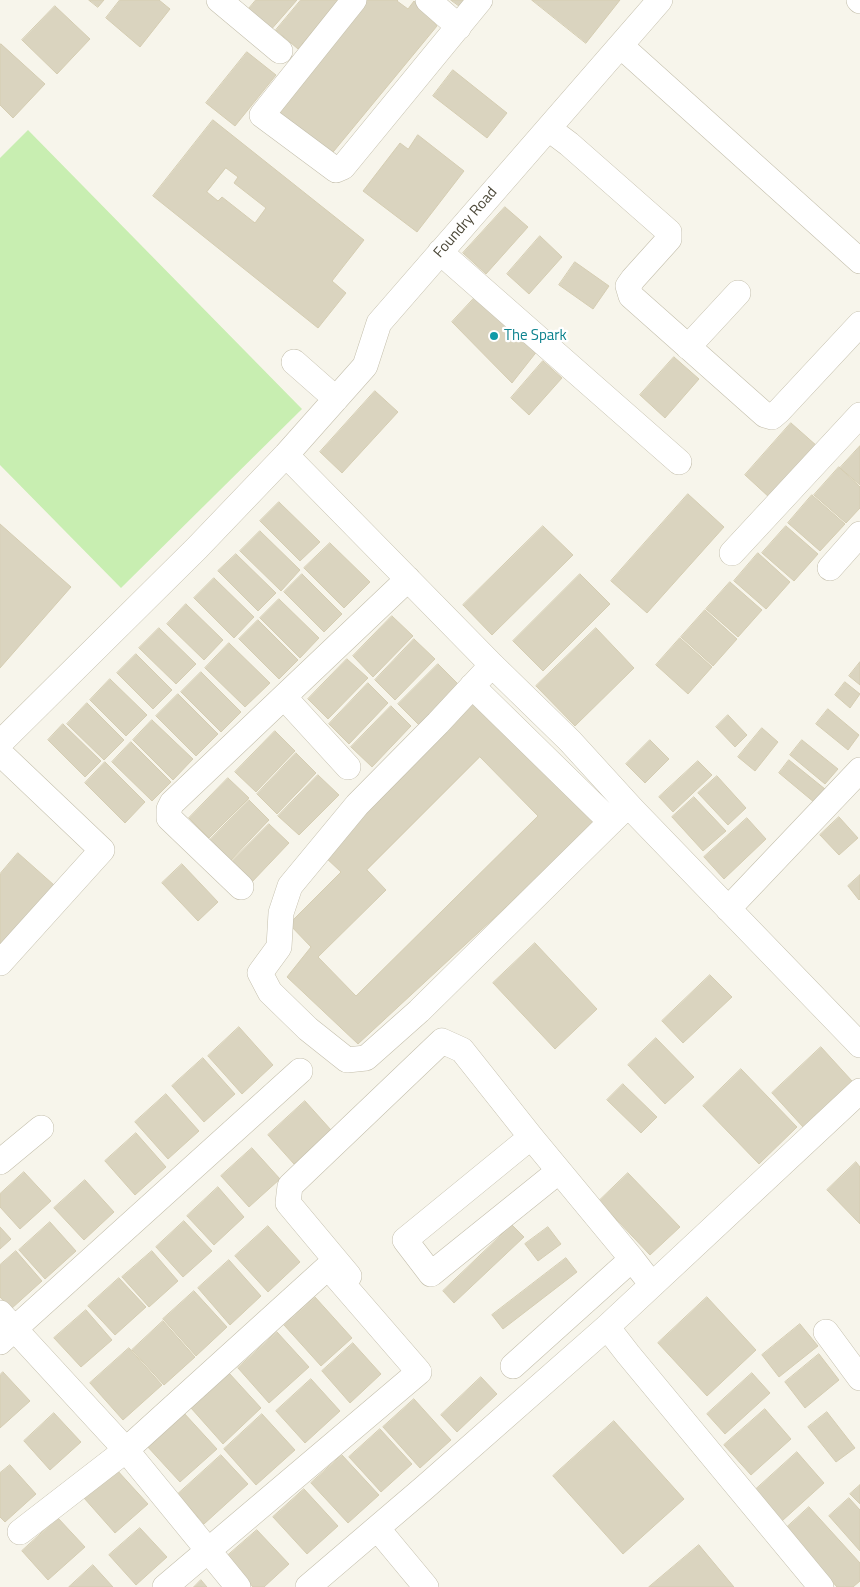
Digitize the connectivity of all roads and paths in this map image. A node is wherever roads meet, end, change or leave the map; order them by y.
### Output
1 (218, 0) edge
2 (354, 0) edge
3 (428, 0) edge
4 (480, 0) edge
5 (660, 0) edge
6 (459, 27) junction
7 (621, 46) junction
8 (280, 51) dead end
9 (549, 129) junction
10 (440, 252) junction
11 (860, 260) edge
12 (738, 293) dead end
13 (860, 324) edge
14 (688, 347) junction
15 (294, 362) dead end
16 (336, 399) junction
17 (860, 415) edge
18 (286, 454) junction
19 (679, 462) dead end
20 (860, 534) edge
21 (732, 554) dead end
22 (830, 568) dead end
23 (408, 579) junction
24 (492, 664) junction
25 (472, 686) junction
26 (284, 697) junction
27 (3, 743) edge
28 (348, 767) dead end
29 (860, 770) edge
30 (628, 805) junction
31 (611, 822) junction
32 (241, 887) dead end
33 (728, 909) junction
34 (0, 963) edge
35 (860, 1045) edge
36 (300, 1071) dead end
37 (860, 1091) edge
38 (41, 1128) dead end
39 (531, 1137) junction
40 (0, 1162) edge
41 (559, 1170) junction
42 (632, 1259) junction
43 (652, 1285) junction
44 (389, 1324) dead end
45 (607, 1327) junction
46 (5, 1328) edge
47 (826, 1332) dead end
48 (513, 1366) dead end
49 (860, 1378) edge
50 (126, 1450) junction
51 (377, 1528) junction
52 (20, 1532) dead end
53 (208, 1549) junction
54 (165, 1587) edge
55 (238, 1587) edge
56 (308, 1587) edge
57 (426, 1587) edge
58 (821, 1587) edge

1 - 8 street
2 - 6 street
3 - 6 street
4 - 6 street
5 - 7 street, Foundry Road
7 - 9 street, Foundry Road
7 - 11 street
9 - 10 street, Foundry Road
9 - 14 street
10 - 16 street, Foundry Road
10 - 19 street
12 - 14 street
13 - 14 street
15 - 16 street
16 - 18 street, Foundry Road
17 - 21 street
18 - 23 street
18 - 27 street, Foundry Road
20 - 22 street
23 - 24 street
23 - 26 street
24 - 25 street
24 - 30 street
25 - 31 street
25 - 31 street
26 - 28 street
26 - 32 street
27 - 34 street
29 - 33 street
30 - 31 street
30 - 33 street
33 - 35 street
36 - 46 street
37 - 43 street
38 - 40 street
39 - 41 street
39 - 41 street
39 - 44 street
41 - 42 street
42 - 43 street
42 - 48 street
43 - 45 street
45 - 51 street
45 - 58 street
46 - 50 street
47 - 49 street
50 - 52 street
50 - 53 street
50 - 53 street
51 - 56 street
51 - 57 street
53 - 54 street
53 - 55 street

